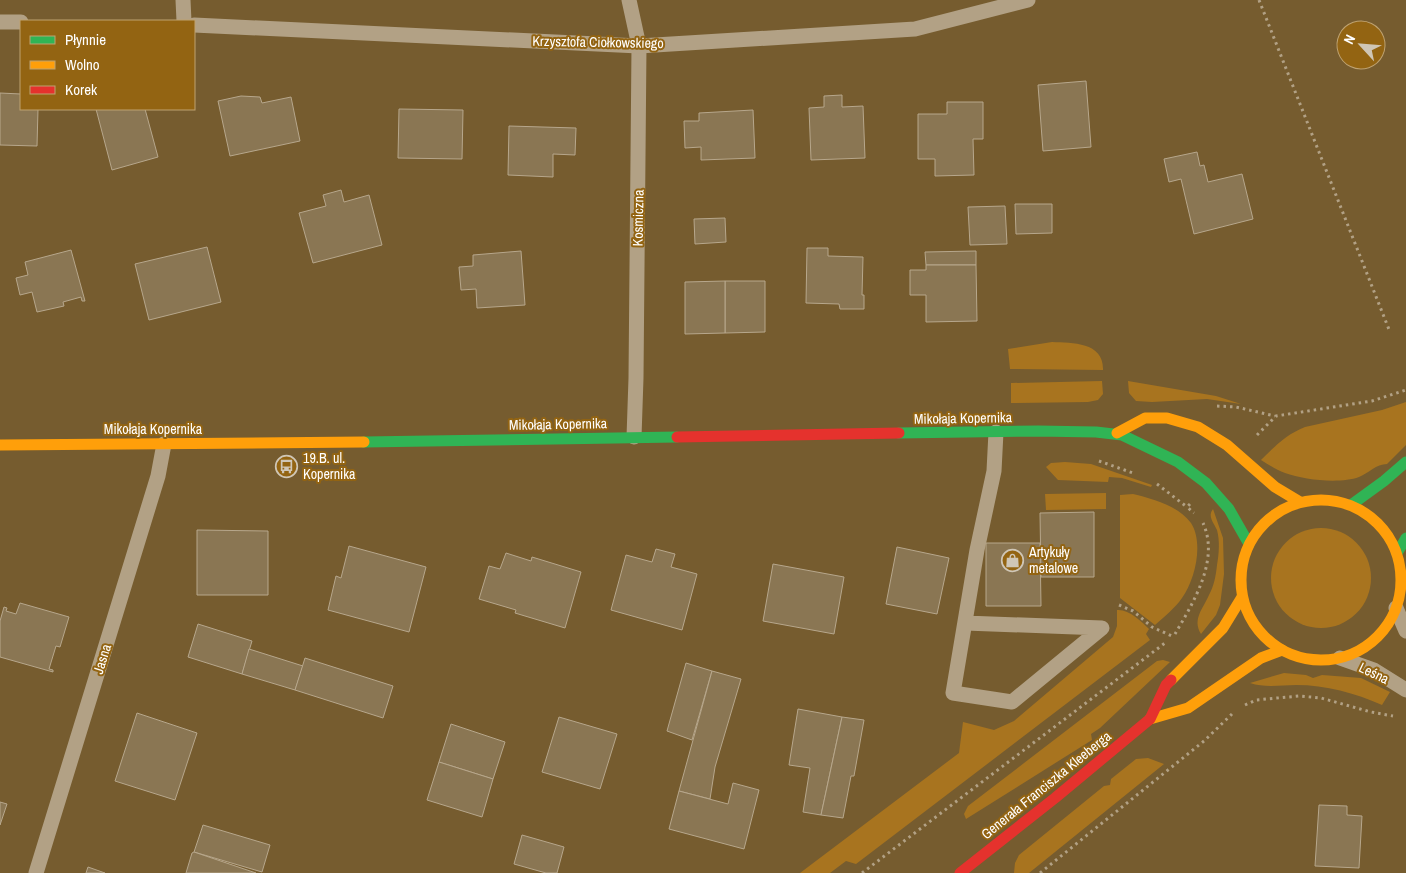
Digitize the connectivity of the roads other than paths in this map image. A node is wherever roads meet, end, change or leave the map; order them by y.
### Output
1 (183, 0) edge
2 (629, 0) edge
3 (1028, 0) edge
4 (184, 20) edge
5 (0, 22) edge
6 (20, 22) edge
7 (195, 25) edge
8 (639, 46) junction
9 (996, 432) junction
10 (1117, 433) junction
11 (634, 437) junction
12 (164, 444) junction
13 (0, 445) edge
14 (1406, 462) edge
15 (1300, 502) junction
16 (1350, 505) junction
17 (1406, 538) edge
18 (1249, 544) junction
19 (1397, 553) junction
20 (1242, 597) junction
21 (1396, 608) junction
22 (964, 623) junction
23 (1406, 631) edge
24 (1282, 650) junction
25 (1340, 658) junction
26 (1406, 690) edge
27 (1150, 719) junction
28 (36, 873) edge
29 (960, 873) edge

1 - 4 street
2 - 8 street, Kosmiczna
3 - 8 street, Krzysztofa Ciołkowskiego
5 - 6 street
7 - 8 street, Krzysztofa Ciołkowskiego
8 - 11 street, Kosmiczna
9 - 10 street, Mikołaja Kopernika
9 - 11 street, Mikołaja Kopernika
9 - 22 street
10 - 15 street, Mikołaja Kopernika
10 - 18 street, Mikołaja Kopernika
11 - 12 street, Mikołaja Kopernika
12 - 13 street, Mikołaja Kopernika
12 - 28 street, Jasna
14 - 16 street
15 - 16 street
15 - 18 street
16 - 19 street
17 - 19 street
18 - 20 street
19 - 21 street
20 - 24 street
20 - 27 street, Generała Franciszka Kleeberga
21 - 23 street
21 - 25 street
22 - 22 street
24 - 25 street
24 - 27 street, Generała Franciszka Kleeberga
25 - 26 street, Leśna
27 - 29 street, Generała Franciszka Kleeberga

